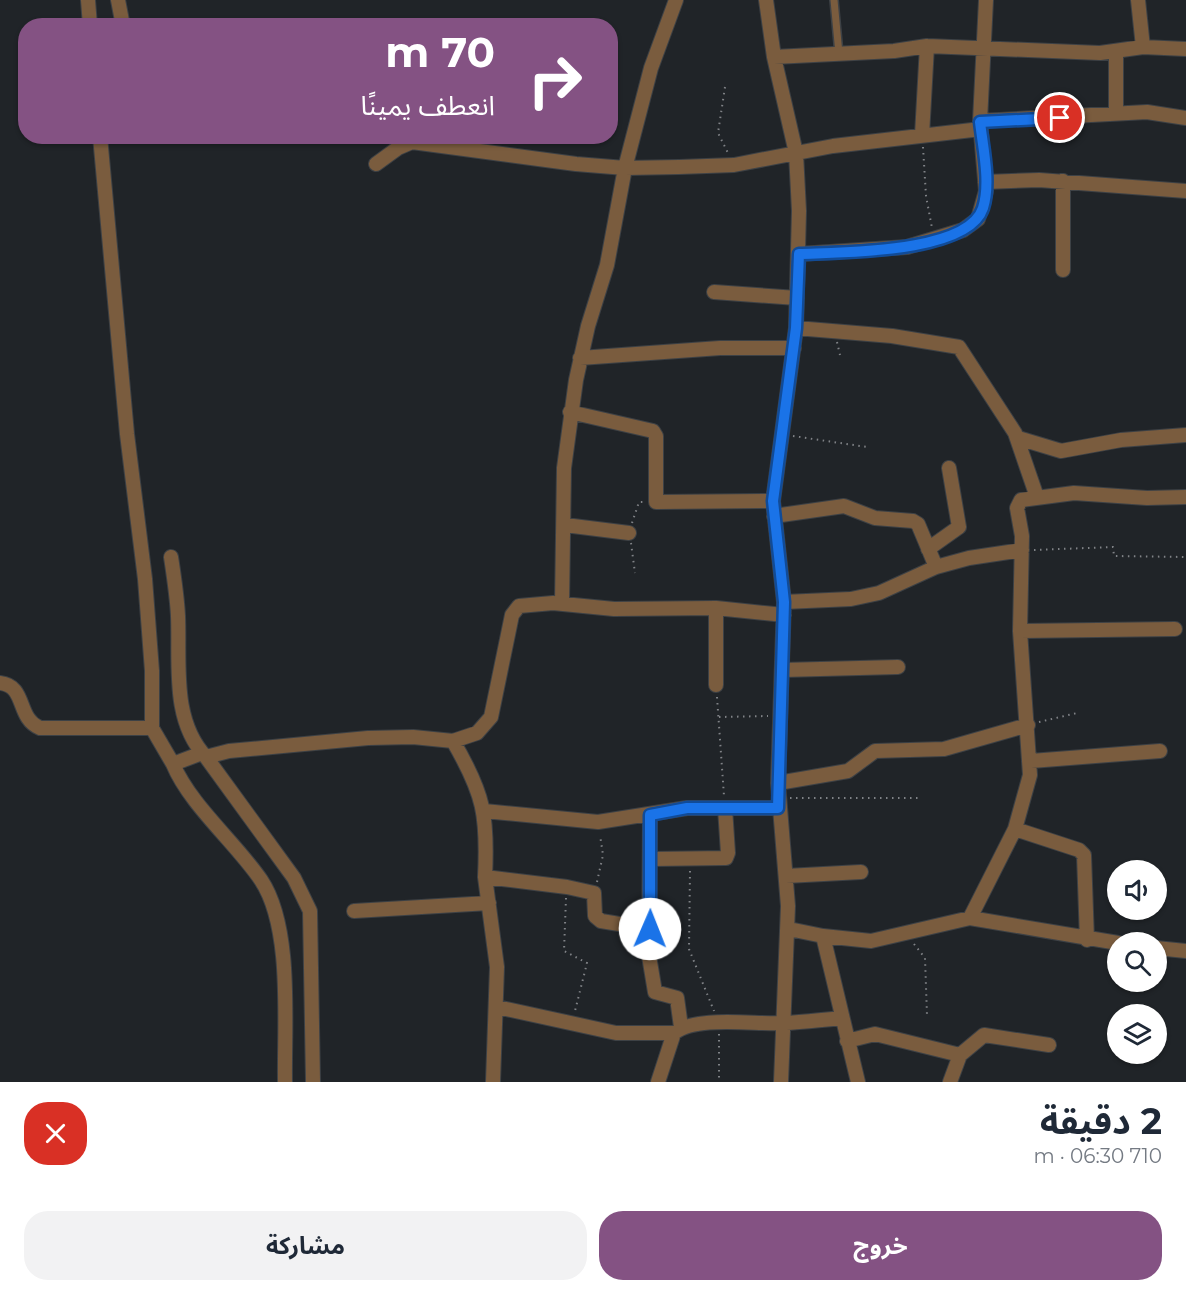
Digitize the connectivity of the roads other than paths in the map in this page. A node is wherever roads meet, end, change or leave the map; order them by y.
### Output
1 (88, 0) edge
2 (118, 0) edge
3 (676, 0) edge
4 (766, 0) edge
5 (834, 0) edge
6 (986, 0) edge
7 (1138, 0) edge
8 (89, 18) edge
9 (121, 18) edge
10 (927, 46) junction
11 (982, 46) junction
12 (1143, 47) junction
13 (1186, 49) edge
14 (1116, 51) junction
15 (839, 54) junction
16 (774, 57) junction
17 (1116, 114) junction
18 (1186, 118) edge
19 (981, 125) junction
20 (922, 135) junction
21 (101, 144) edge
22 (407, 144) edge
23 (428, 144) edge
24 (796, 153) junction
25 (376, 164) dead end
26 (626, 168) junction
27 (1063, 181) junction
28 (985, 182) junction
29 (1186, 191) edge
30 (799, 254) junction
31 (1063, 270) dead end
32 (714, 292) dead end
33 (797, 298) junction
34 (796, 328) junction
35 (794, 348) junction
36 (580, 358) junction
37 (570, 412) junction
38 (1186, 435) edge
39 (1018, 438) junction
40 (949, 468) dead end
41 (1037, 497) junction
42 (1186, 497) edge
43 (773, 509) junction
44 (565, 525) junction
45 (629, 533) road end
46 (928, 549) junction
47 (1022, 550) junction
48 (171, 557) dead end
49 (936, 567) junction
50 (562, 604) junction
51 (716, 608) junction
52 (784, 608) junction
53 (1175, 628) dead end
54 (1020, 631) junction
55 (898, 667) dead end
56 (782, 670) junction
57 (0, 683) edge
58 (716, 685) road end
59 (1028, 725) junction
60 (152, 728) junction
61 (453, 741) junction
62 (1160, 751) dead end
63 (204, 755) junction
64 (1031, 761) junction
65 (173, 764) junction
66 (778, 783) junction
67 (778, 803) junction
68 (725, 808) junction
69 (484, 811) junction
70 (650, 815) junction
71 (1015, 830) junction
72 (651, 860) junction
73 (861, 872) dead end
74 (786, 876) junction
75 (485, 877) junction
76 (489, 903) junction
77 (354, 910) dead end
78 (970, 918) junction
79 (650, 929) junction
80 (789, 929) junction
81 (823, 936) junction
82 (1088, 940) junction
83 (1107, 942) edge
84 (1167, 949) edge
85 (1186, 951) edge
86 (497, 1007) junction
87 (842, 1018) junction
88 (784, 1023) junction
89 (678, 1030) junction
90 (847, 1041) junction
91 (1049, 1045) dead end
92 (960, 1055) junction
93 (285, 1082) edge
94 (313, 1082) edge
95 (494, 1082) edge
96 (658, 1082) edge
97 (781, 1082) edge
98 (858, 1082) edge
99 (950, 1082) edge

1 - 8 street
2 - 9 street
3 - 26 street
4 - 16 street
5 - 15 lane
6 - 11 street
7 - 12 street
10 - 11 street
10 - 15 street
10 - 20 street
11 - 14 street
11 - 19 street
12 - 13 street
12 - 14 street
14 - 17 street
15 - 16 street
16 - 24 street
17 - 18 street
17 - 19 street
19 - 20 street
19 - 28 street
20 - 24 street
21 - 60 street
22 - 25 street
23 - 26 street
24 - 26 street
24 - 30 street
26 - 36 street
27 - 28 street
27 - 29 street
27 - 31 street
28 - 30 street
30 - 33 street
32 - 33 street
33 - 34 street
34 - 35 street
34 - 39 street
35 - 36 street
35 - 43 street
36 - 37 street
37 - 43 street
37 - 44 street
38 - 39 street
39 - 41 street
40 - 46 street
41 - 42 street
41 - 47 street
43 - 46 street
43 - 52 street
44 - 45 street
44 - 50 street
46 - 49 street
47 - 49 street
47 - 54 street
48 - 63 street
49 - 52 street
50 - 51 street
50 - 61 street
51 - 52 street
51 - 58 street
52 - 56 street
53 - 54 street
54 - 59 street
55 - 56 street
56 - 66 street
57 - 60 street
59 - 64 street
59 - 66 street
60 - 65 street
61 - 63 street
61 - 69 street
62 - 64 street
63 - 65 street
63 - 94 street
64 - 71 street
65 - 93 street
66 - 67 street
67 - 68 street
67 - 74 street
68 - 70 street
68 - 72 street
69 - 70 street
69 - 75 street
70 - 72 street
71 - 78 street
71 - 82 street
72 - 79 street
73 - 74 street
74 - 80 street
75 - 76 street
75 - 79 street
76 - 77 street
76 - 86 street
78 - 81 street
78 - 82 street
79 - 89 street
80 - 81 street
80 - 88 street
81 - 87 street
82 - 83 street
84 - 85 street
86 - 89 street
86 - 95 street
87 - 88 street
87 - 90 street
88 - 89 street
88 - 97 street
89 - 96 street
90 - 92 street
90 - 98 street
91 - 92 street
92 - 99 street

